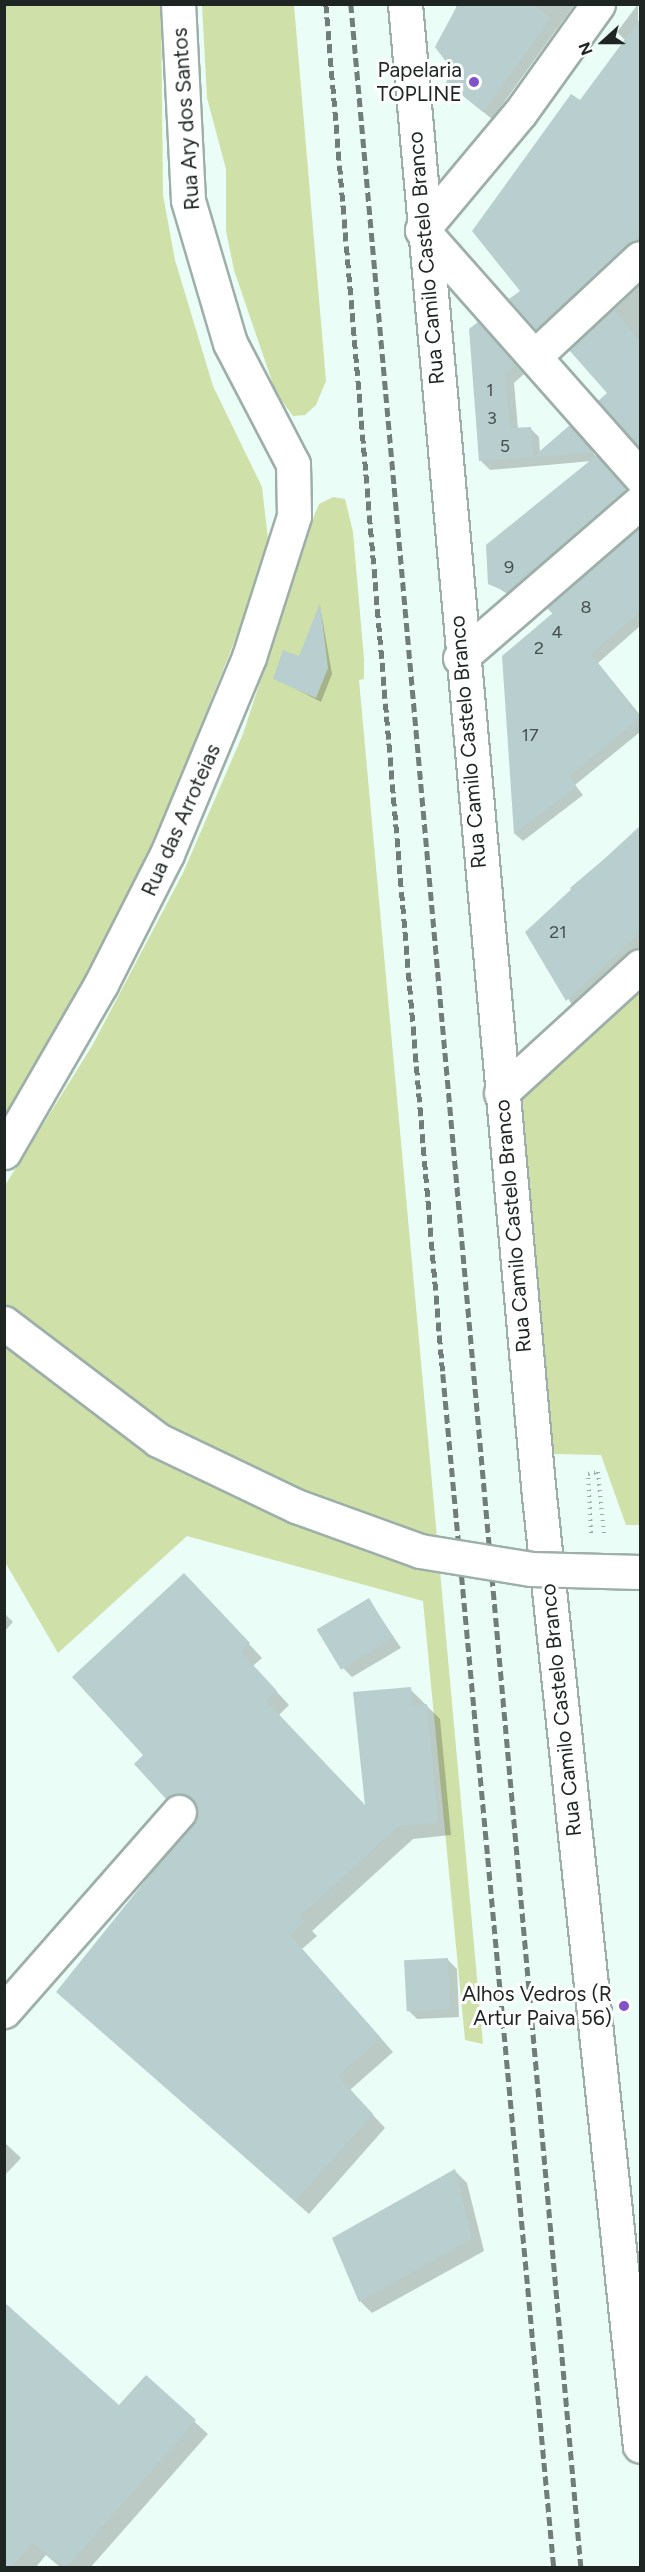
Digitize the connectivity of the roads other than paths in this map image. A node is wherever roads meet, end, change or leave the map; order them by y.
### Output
1 (178, 4) edge
2 (405, 4) edge
3 (598, 4) edge
4 (422, 230) junction
5 (640, 258) edge
6 (536, 355) junction
7 (292, 464) joint
8 (640, 476) edge
9 (640, 502) edge
10 (460, 658) junction
11 (640, 966) edge
12 (501, 1093) junction
13 (4, 1152) edge
14 (4, 1323) edge
15 (640, 1572) edge
16 (179, 1812) dead end
17 (4, 2011) edge
18 (640, 2446) edge

1 - 7 street, Rua Ary dos Santos
2 - 4 street, Rua Camilo Castelo Branco
3 - 4 street
4 - 6 street
4 - 10 street, Rua Camilo Castelo Branco
5 - 6 street
6 - 8 street
7 - 13 street, Rua das Arroteias
9 - 10 street
10 - 12 street, Rua Camilo Castelo Branco
11 - 12 street
12 - 18 street, Rua Camilo Castelo Branco
14 - 15 street, bridge
16 - 17 street

